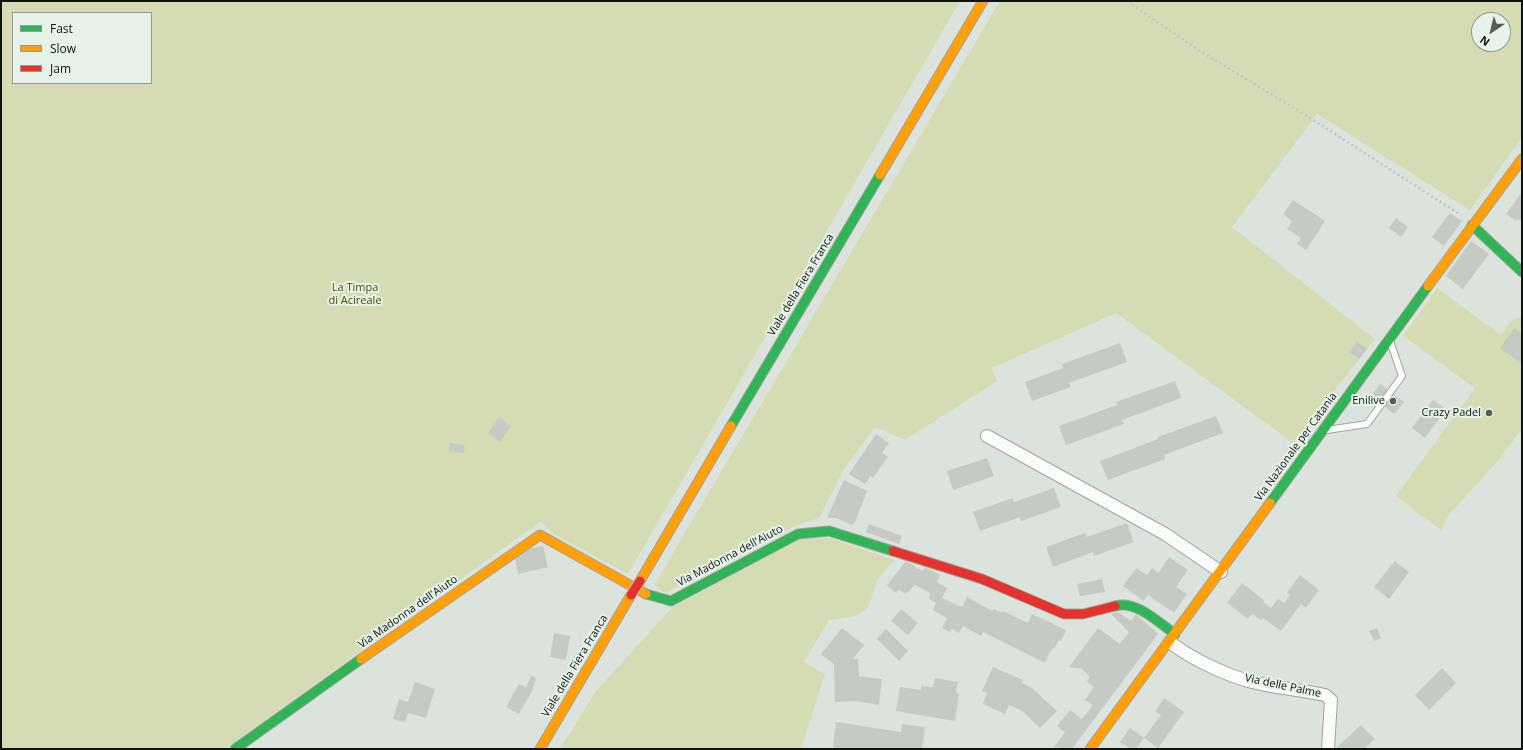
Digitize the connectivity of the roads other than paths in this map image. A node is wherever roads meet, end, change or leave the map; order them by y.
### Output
1 (983, 1) edge
2 (1522, 159) edge
3 (1473, 224) junction
4 (1522, 272) edge
5 (1389, 339) junction
6 (1323, 430) junction
7 (987, 436) dead end
8 (1221, 572) junction
9 (1173, 638) junction
10 (235, 749) edge
11 (540, 749) edge
12 (1090, 749) edge
13 (1328, 749) edge

1 - 11 main road, Viale della Fiera Franca, bridge
2 - 3 main road, Via Nazionale per Catania
3 - 4 main road
3 - 5 main road, Via Nazionale per Catania
5 - 6 main road, Via Nazionale per Catania
5 - 6 lane
6 - 8 main road, Via Nazionale per Catania
7 - 8 street
8 - 9 main road, Via Nazionale per Catania
9 - 10 main road, Via Madonna dell'Aiuto
9 - 12 main road, Via Nazionale per Catania
9 - 13 street, Via delle Palme

